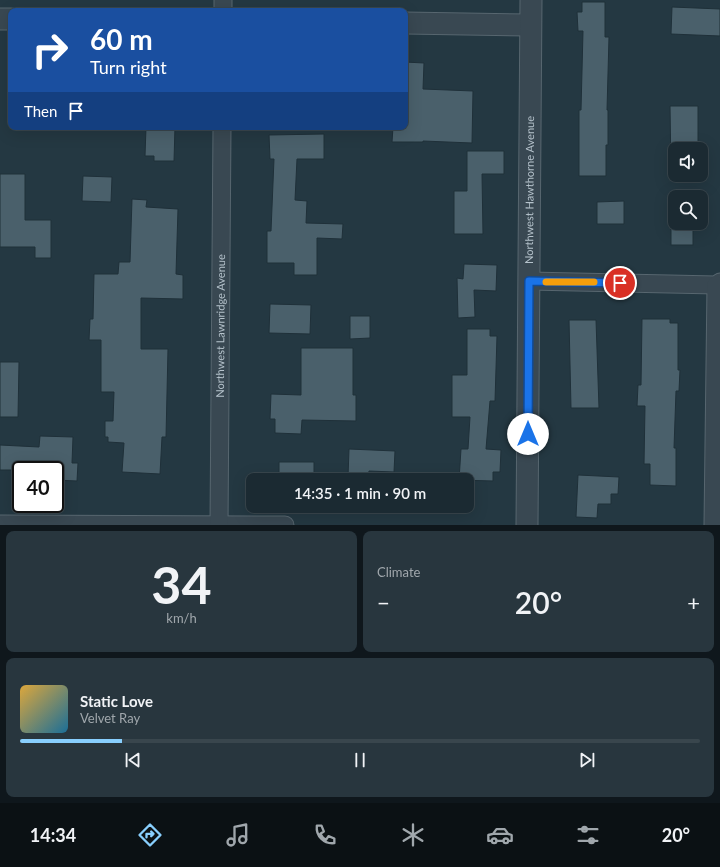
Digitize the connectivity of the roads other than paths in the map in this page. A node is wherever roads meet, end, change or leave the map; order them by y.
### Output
1 (531, 0) edge
2 (408, 23) edge
3 (530, 25) junction
4 (222, 130) edge
5 (529, 281) junction
6 (718, 283) edge
7 (716, 506) edge
8 (0, 524) edge
9 (219, 525) edge
10 (285, 525) edge
11 (527, 525) edge
12 (713, 525) edge

1 - 3 street, Northwest Hawthorne Avenue
2 - 3 street
3 - 5 street, Northwest Hawthorne Avenue
4 - 9 street, Northwest Lawnridge Avenue
5 - 6 street
5 - 11 street, Northwest Hawthorne Avenue
6 - 7 street
7 - 12 street
8 - 9 street
9 - 10 street

